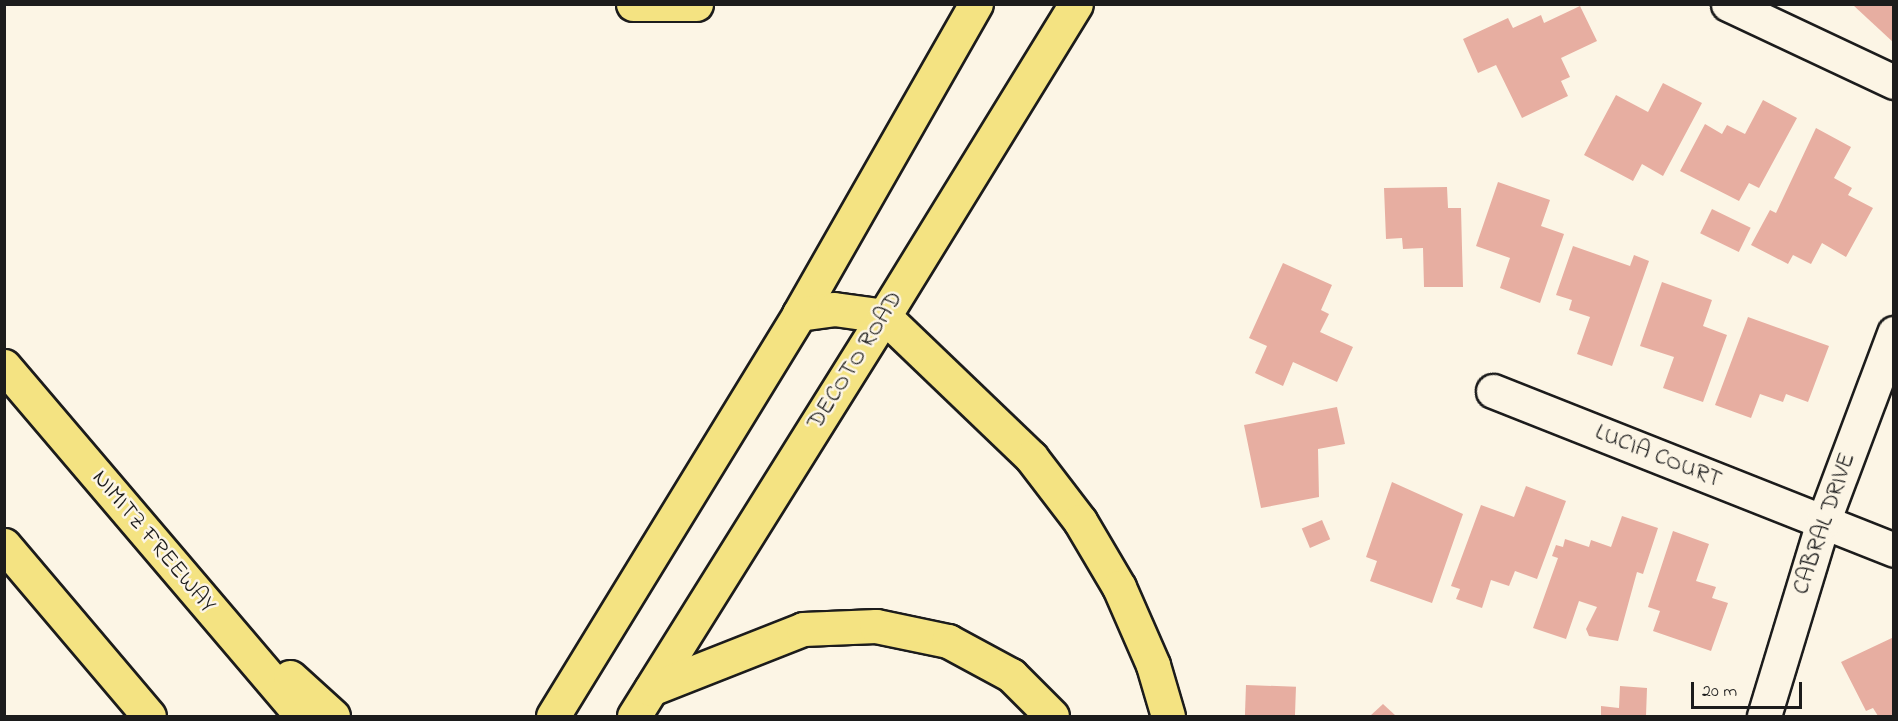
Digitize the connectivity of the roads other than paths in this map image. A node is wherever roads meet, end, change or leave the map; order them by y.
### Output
1 (633, 4) edge
2 (696, 4) edge
3 (976, 4) edge
4 (1076, 4) edge
5 (1728, 4) edge
6 (1893, 82) edge
7 (799, 314) junction
8 (884, 316) junction
9 (1893, 333) edge
10 (4, 366) edge
11 (1493, 391) dead end
12 (1823, 522) junction
13 (4, 545) edge
14 (1893, 550) edge
15 (174, 566) junction
16 (651, 689) junction
17 (149, 717) edge
18 (302, 717) edge
19 (333, 717) edge
20 (553, 717) edge
21 (634, 717) edge
22 (1052, 717) edge
23 (1168, 717) edge
24 (1764, 717) edge

1 - 2 main road
3 - 7 main road
4 - 8 main road, DECOTO ROAD
5 - 6 street
7 - 8 main road
7 - 20 main road
8 - 16 main road, DECOTO ROAD
8 - 23 main road
9 - 12 street, CABRAL DRIVE
10 - 15 main road, NIMITZ FREEWAY
11 - 12 street, LUCIA COURT
12 - 14 street, LUCIA COURT
12 - 24 street, CABRAL DRIVE
13 - 17 main road
15 - 18 main road, NIMITZ FREEWAY
15 - 19 main road
16 - 21 main road, DECOTO ROAD
16 - 22 main road

